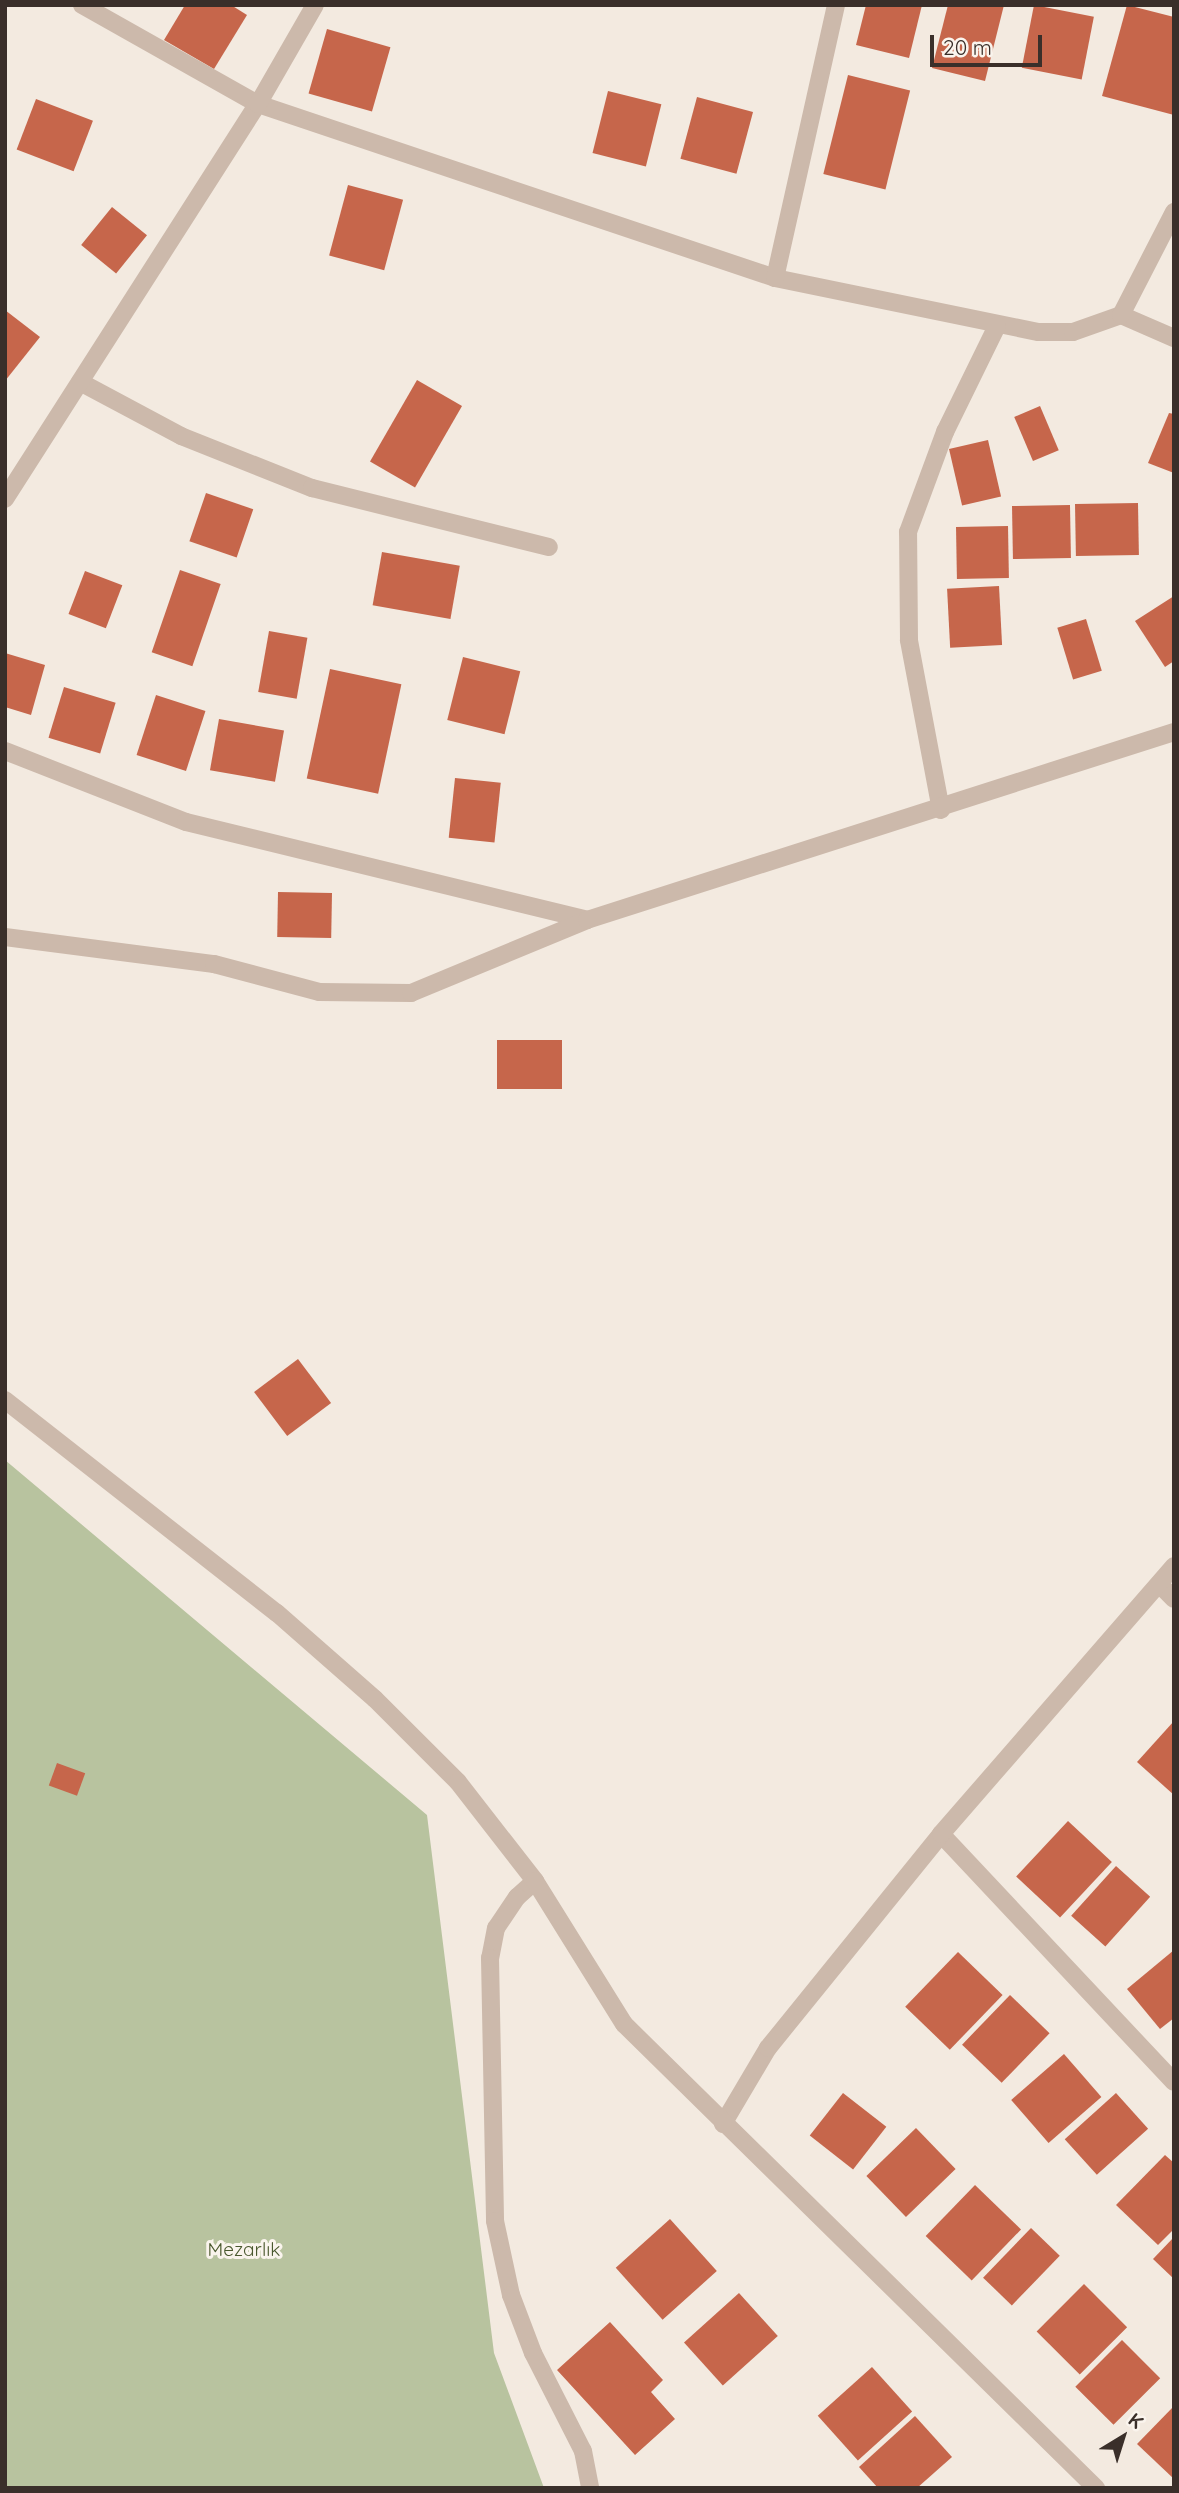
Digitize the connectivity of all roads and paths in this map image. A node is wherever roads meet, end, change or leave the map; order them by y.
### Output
1 (82, 5) edge
2 (315, 5) edge
3 (836, 5) edge
4 (258, 104) junction
5 (1174, 212) edge
6 (775, 278) junction
7 (1121, 316) junction
8 (997, 326) junction
9 (1174, 338) edge
10 (80, 382) junction
11 (5, 499) edge
12 (549, 547) dead end
13 (1174, 732) edge
14 (5, 751) edge
15 (941, 810) junction
16 (587, 920) junction
17 (5, 937) edge
18 (5, 1400) edge
19 (1174, 1566) edge
20 (1159, 1584) junction
21 (1174, 1599) edge
22 (941, 1834) junction
23 (535, 1881) junction
24 (1174, 2082) edge
25 (723, 2124) junction
26 (590, 2488) edge
27 (1096, 2488) edge

1 - 4 street
2 - 4 street
3 - 6 street
4 - 6 street
4 - 10 street
5 - 7 street
6 - 8 street
7 - 8 street
7 - 9 street
8 - 15 street
10 - 11 street
10 - 12 street
13 - 15 street
14 - 16 street
15 - 16 street
16 - 17 street
18 - 23 street
19 - 20 street
20 - 21 street
20 - 22 street
22 - 24 street
22 - 25 street
23 - 25 street
23 - 26 street
25 - 27 street

